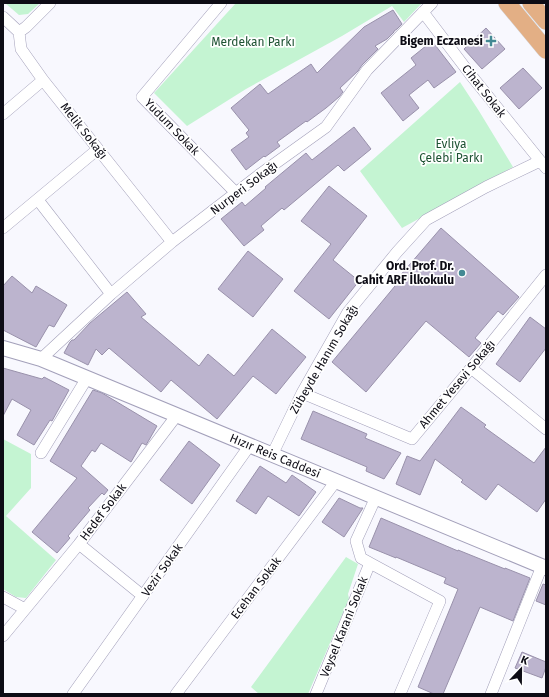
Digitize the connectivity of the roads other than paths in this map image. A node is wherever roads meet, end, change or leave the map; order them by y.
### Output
1 (50, 3) edge
2 (221, 3) edge
3 (432, 3) edge
4 (507, 3) edge
5 (531, 3) edge
6 (423, 12) junction
7 (3, 17) edge
8 (546, 22) edge
9 (19, 32) junction
10 (546, 50) edge
11 (44, 80) junction
12 (3, 114) edge
13 (98, 149) junction
14 (543, 164) edge
15 (236, 193) junction
16 (38, 200) junction
17 (3, 228) edge
18 (172, 242) junction
19 (546, 275) edge
20 (111, 294) junction
21 (3, 348) edge
22 (41, 359) junction
23 (471, 368) junction
24 (87, 378) junction
25 (302, 393) junction
26 (176, 415) junction
27 (546, 429) edge
28 (250, 446) junction
29 (41, 453) dead end
30 (272, 455) junction
31 (336, 481) junction
32 (376, 498) junction
33 (79, 544) junction
34 (370, 563) junction
35 (544, 567) edge
36 (143, 596) junction
37 (3, 597) edge
38 (25, 609) junction
39 (3, 636) edge
40 (73, 694) edge
41 (176, 694) edge
42 (316, 694) edge
43 (400, 694) edge
44 (491, 694) edge

1 - 9 street
2 - 15 street, Yudum Sokak
3 - 6 street, Nurperi Sokağı
4 - 10 main road
5 - 8 main road
6 - 14 street, Cihat Sokak
6 - 15 street, Nurperi Sokağı
7 - 9 street
9 - 11 street, Melik Sokağı
11 - 12 street
11 - 13 street, Melik Sokağı
13 - 16 street
13 - 18 street, Melik Sokağı
14 - 25 street, Zübeyde Hanım Sokağı
15 - 18 street, Nurperi Sokağı
16 - 17 street
16 - 20 street
18 - 20 street, Nurperi Sokağı
19 - 23 street, Ahmet Yesevi Sokağı
20 - 22 street, Nurperi Sokağı
21 - 22 street, Hızır Reis Caddesi
22 - 24 street, Hızır Reis Caddesi
23 - 25 street, Ahmet Yesevi Sokağı
23 - 27 street
24 - 26 street, Hızır Reis Caddesi
24 - 29 street
25 - 30 street, Zübeyde Hanım Sokağı
26 - 28 street, Hızır Reis Caddesi
26 - 33 street, Hedef Sokak
28 - 30 street, Hızır Reis Caddesi
28 - 36 street, Vezir Sokak
30 - 31 street, Hızır Reis Caddesi
31 - 32 street, Hızır Reis Caddesi
31 - 41 street, Ecehan Sokak
32 - 34 street, Veysel Karani Sokak
32 - 35 street, Hızır Reis Caddesi
33 - 36 street, Hedef Sokak
33 - 38 street
34 - 42 street, Veysel Karani Sokak
34 - 43 street
35 - 44 street
36 - 40 street, Vezir Sokak
37 - 38 street
38 - 39 street

